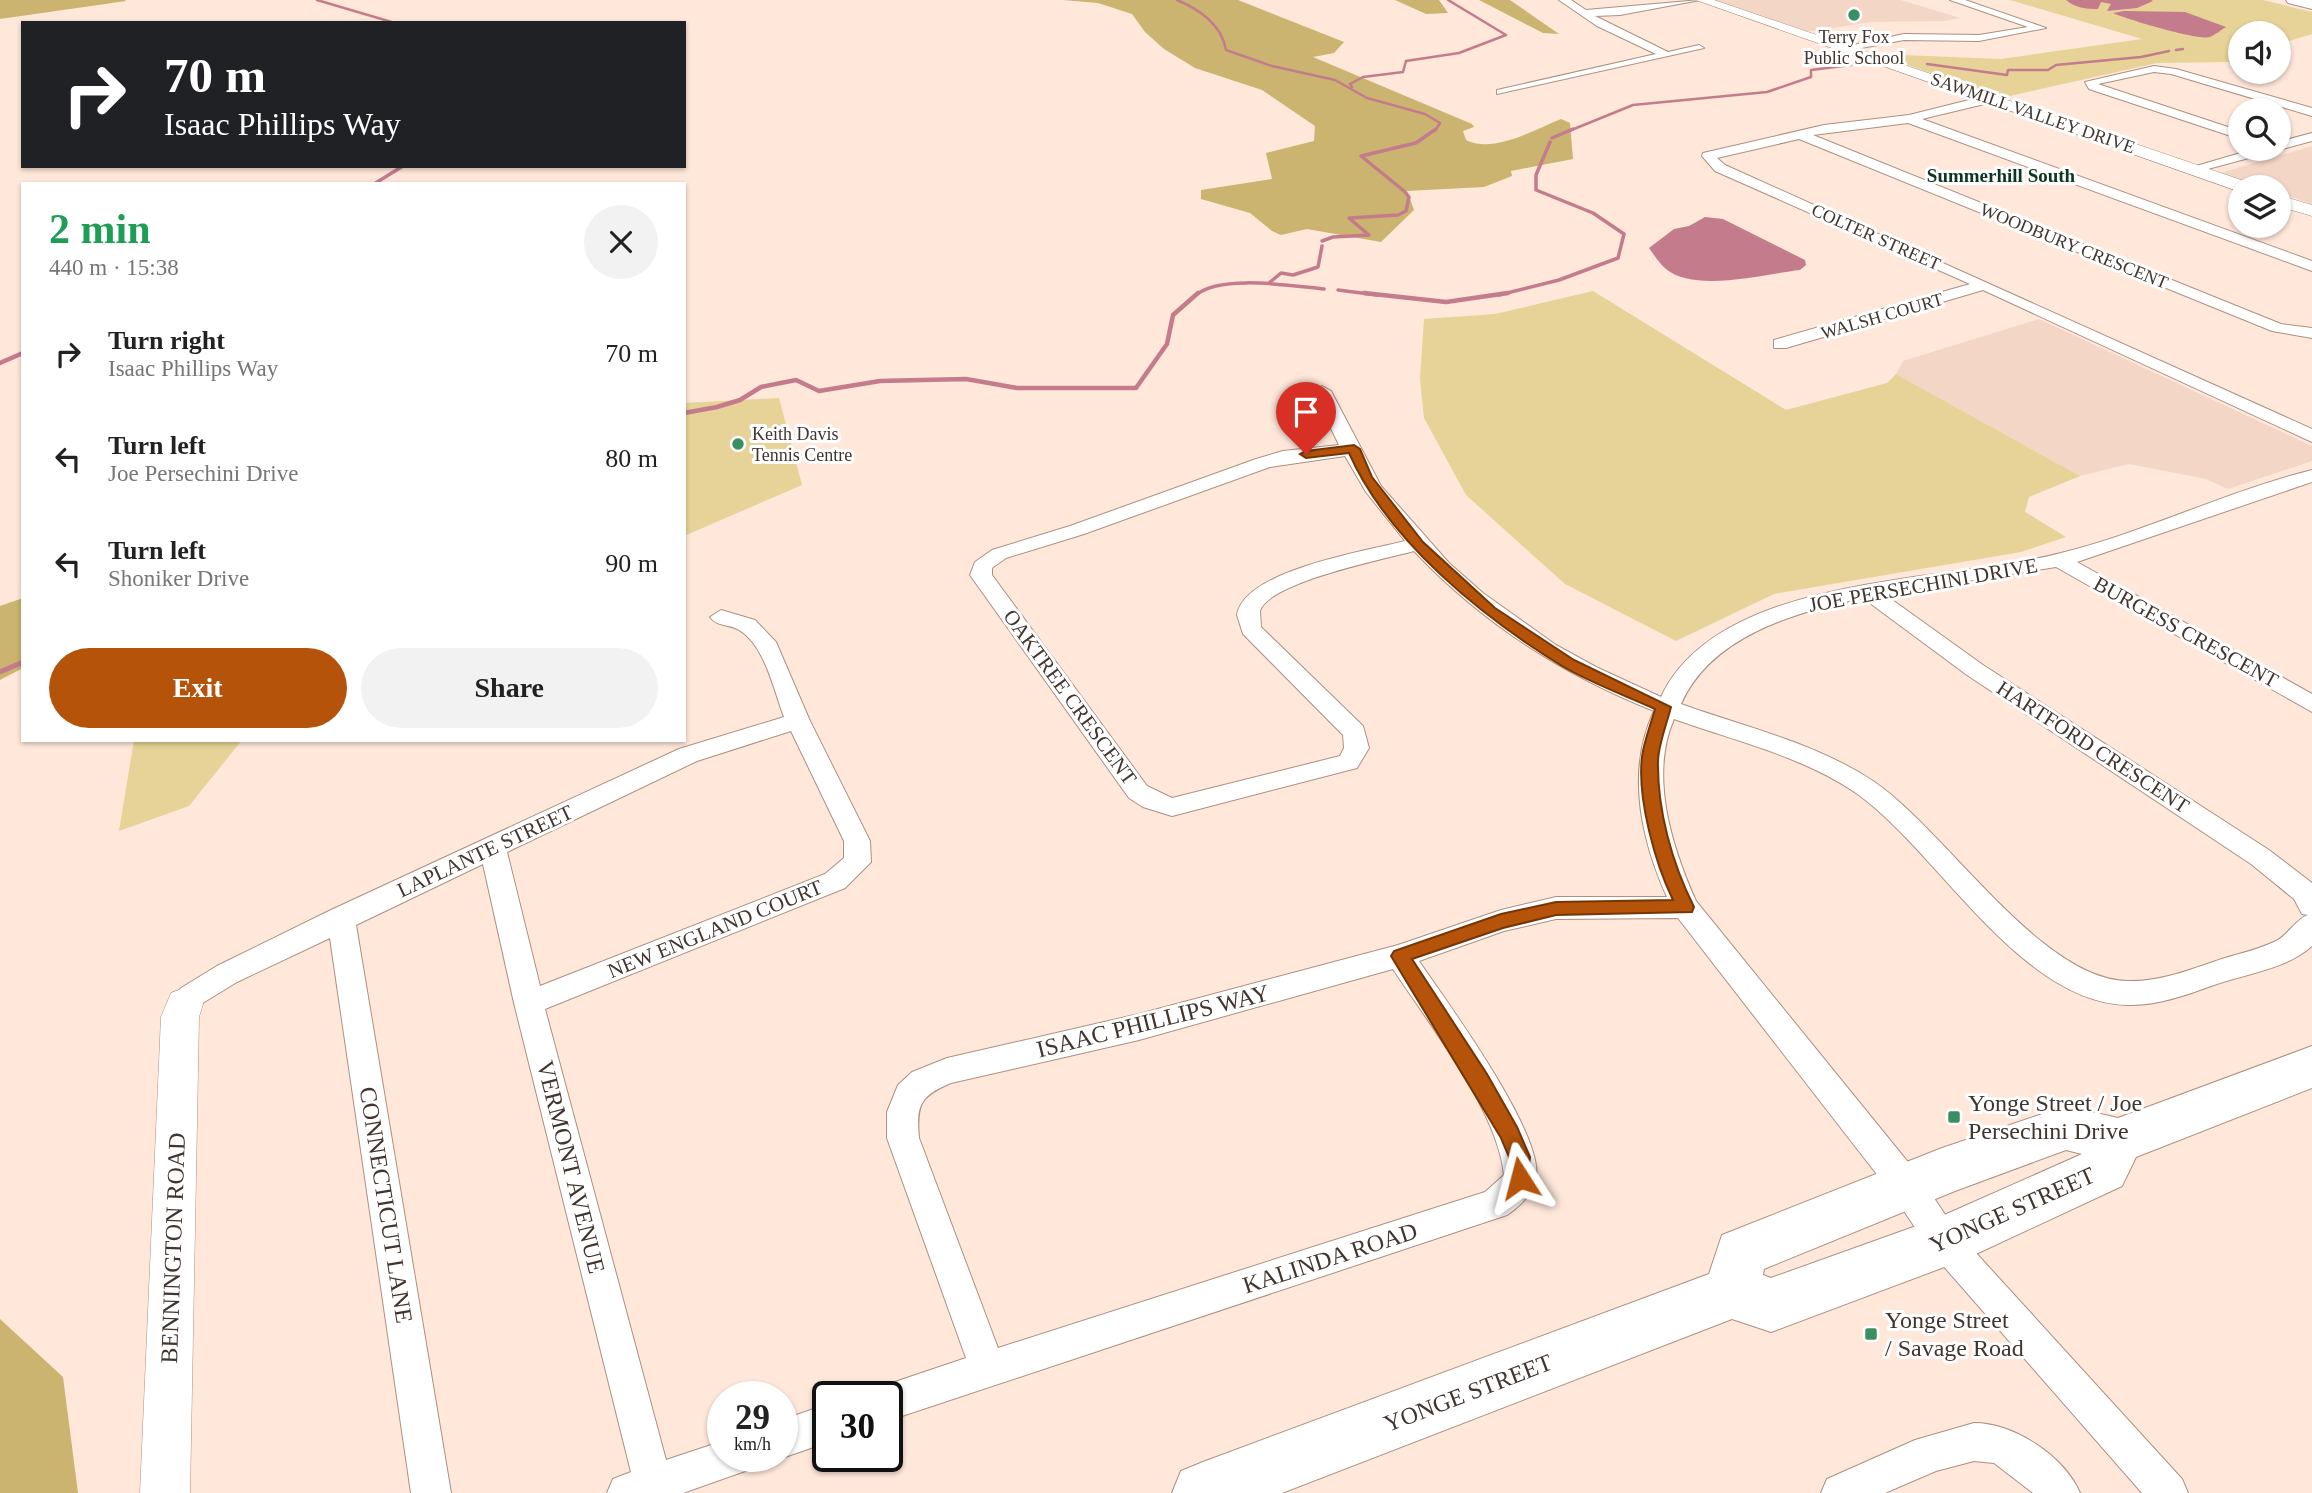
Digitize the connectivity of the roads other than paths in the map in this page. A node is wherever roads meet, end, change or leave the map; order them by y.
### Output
1 (1564, 0) edge
2 (1695, 0) edge
3 (1702, 0) edge
4 (1955, 0) edge
5 (2294, 0) edge
6 (2312, 5) edge
7 (1584, 13) junction
8 (1699, 48) dead end
9 (1845, 48) junction
10 (1666, 55) junction
11 (1501, 92) dead end
12 (1993, 98) junction
13 (2264, 98) edge
14 (2291, 106) edge
15 (2312, 112) edge
16 (1909, 119) junction
17 (2228, 131) edge
18 (1799, 134) junction
19 (2312, 137) edge
20 (2291, 143) edge
21 (2228, 160) edge
22 (2193, 169) junction
23 (2228, 181) edge
24 (2291, 204) edge
25 (2312, 211) edge
26 (2312, 266) edge
27 (1984, 285) junction
28 (2312, 333) edge
29 (1780, 344) dead end
30 (1322, 391) dead end
31 (2312, 436) edge
32 (1354, 449) junction
33 (2312, 477) edge
34 (1418, 544) junction
35 (2059, 560) junction
36 (1869, 593) junction
37 (721, 618) dead end
38 (2312, 680) edge
39 (2288, 689) junction
40 (2312, 704) edge
41 (1663, 707) junction
42 (798, 722) junction
43 (493, 848) junction
44 (2312, 906) edge
45 (1685, 907) junction
46 (341, 919) junction
47 (2312, 925) edge
48 (1400, 956) junction
49 (529, 1003) junction
50 (184, 1004) joint
51 (2312, 1067) edge
52 (2118, 1141) junction
53 (1908, 1188) junction
54 (1944, 1242) junction
55 (1732, 1292) junction
56 (987, 1367) junction
57 (903, 1396) edge
58 (707, 1465) edge
59 (640, 1489) edge
60 (165, 1493) edge
61 (431, 1493) edge
62 (1203, 1493) edge
63 (1841, 1493) edge
64 (2060, 1493) edge
65 (2168, 1493) edge

1 - 7 street
2 - 7 street
3 - 9 street, SAWMILL VALLEY DRIVE
4 - 9 street
5 - 6 main road
7 - 10 street
8 - 10 street
9 - 12 street, SAWMILL VALLEY DRIVE
10 - 11 street
12 - 16 street, COLTER STREET
12 - 22 street, SAWMILL VALLEY DRIVE
13 - 17 street
14 - 15 street
16 - 18 street, COLTER STREET
16 - 26 street
18 - 27 street, COLTER STREET
18 - 28 street, WOODBURY CRESCENT
19 - 20 street
21 - 22 street
22 - 23 street, SAWMILL VALLEY DRIVE
24 - 25 street
27 - 29 street, WALSH COURT
27 - 31 street, COLTER STREET
30 - 32 street
32 - 34 street
32 - 34 street, OAKTREE CRESCENT
33 - 35 street, JOE PERSECHINI DRIVE
34 - 41 street
35 - 36 street, JOE PERSECHINI DRIVE
35 - 39 street, BURGESS CRESCENT
36 - 41 street, JOE PERSECHINI DRIVE
36 - 44 street, HARTFORD CRESCENT
37 - 42 street, NEW ENGLAND COURT
38 - 39 street
39 - 40 street, BURGESS CRESCENT
41 - 45 street, JOE PERSECHINI DRIVE
41 - 47 street
42 - 43 street, LAPLANTE STREET
42 - 49 street, NEW ENGLAND COURT
43 - 46 street, LAPLANTE STREET
43 - 49 street, VERMONT AVENUE
45 - 48 street, ISAAC PHILLIPS WAY
45 - 53 street, JOE PERSECHINI DRIVE
46 - 50 street, LAPLANTE STREET
46 - 61 street, CONNECTICUT LANE
48 - 56 street, ISAAC PHILLIPS WAY
48 - 56 street, KALINDA ROAD
49 - 59 street, VERMONT AVENUE
50 - 60 street, BENNINGTON ROAD
51 - 52 main road
52 - 53 main road, YONGE STREET
52 - 54 main road, YONGE STREET
53 - 54 street, JOE PERSECHINI DRIVE
53 - 55 main road, YONGE STREET
54 - 55 main road, YONGE STREET
54 - 65 street, JOE PERSECHINI DRIVE
55 - 62 main road, YONGE STREET
56 - 57 street, KALINDA ROAD
58 - 59 street
63 - 64 street

